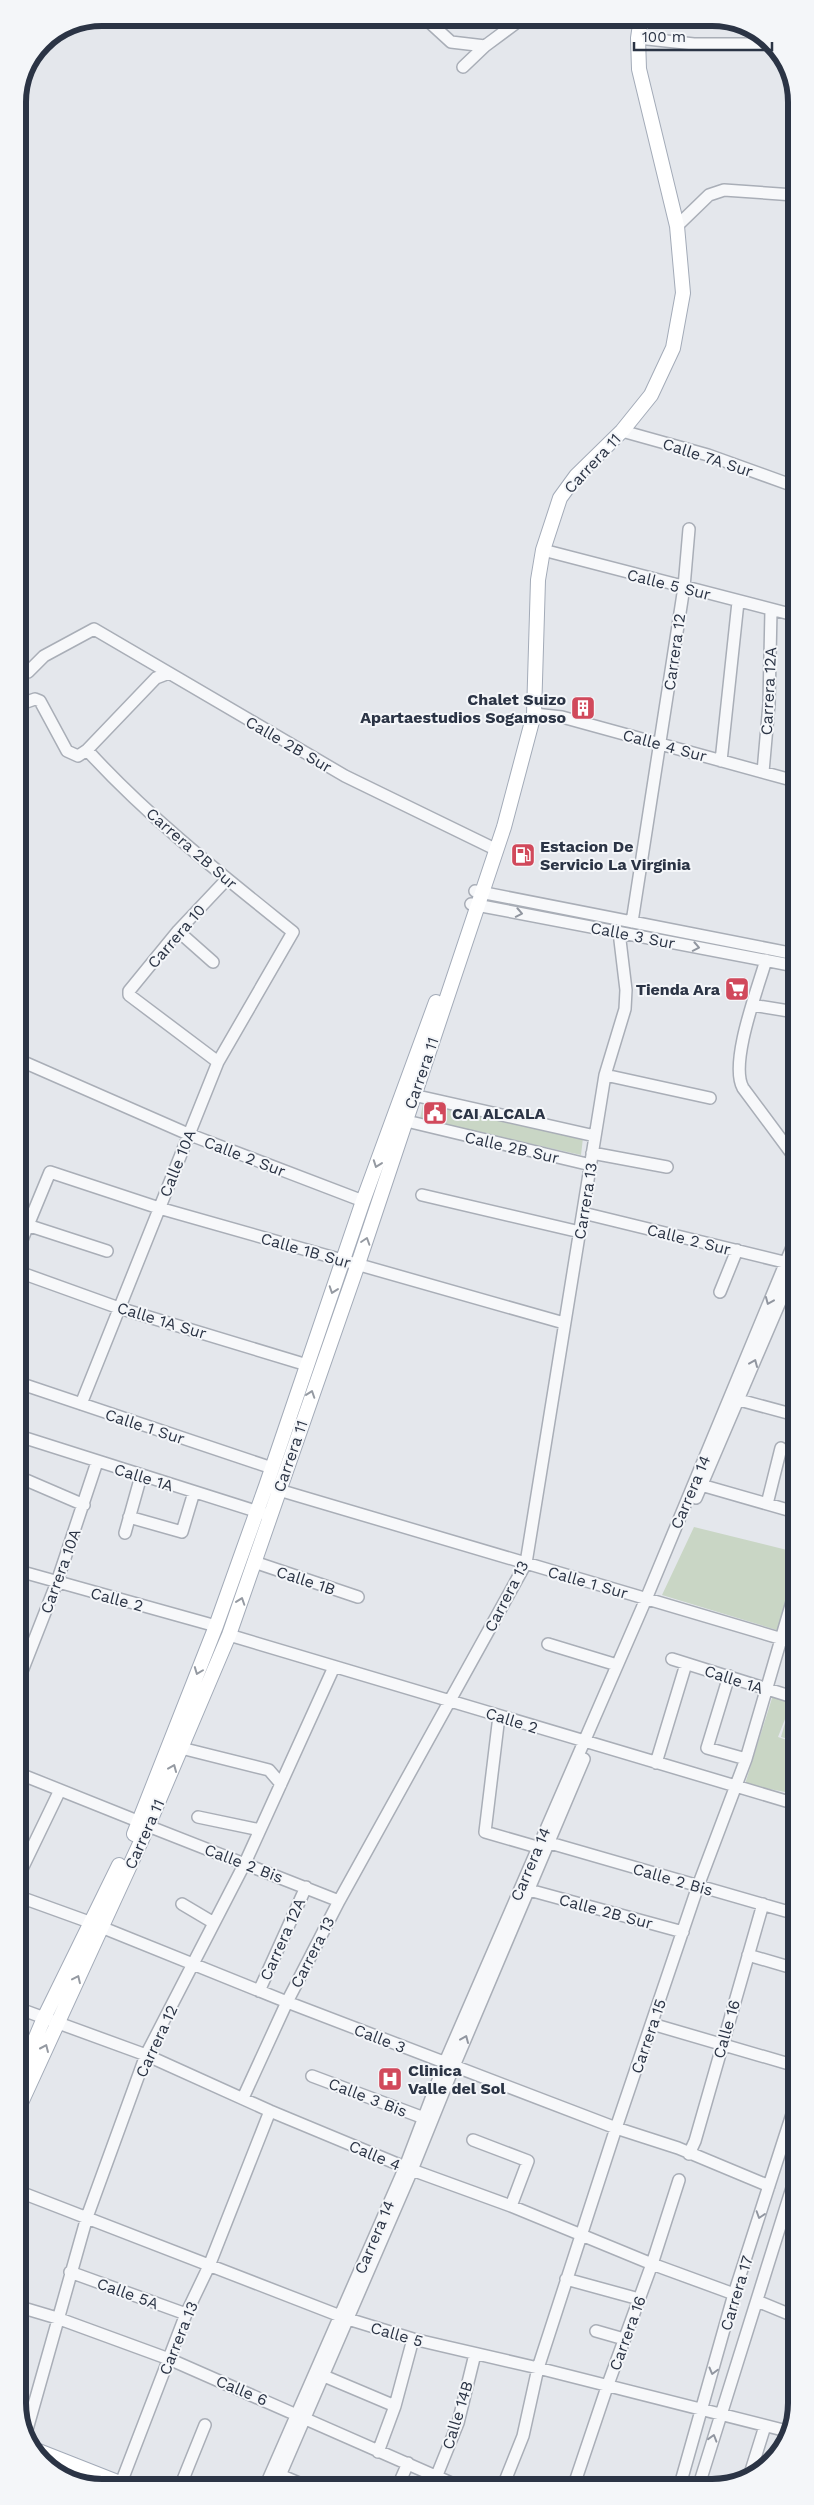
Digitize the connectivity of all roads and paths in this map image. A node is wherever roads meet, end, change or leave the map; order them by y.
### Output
1 (434, 26) edge
2 (512, 26) edge
3 (640, 26) edge
4 (638, 38) junction
5 (761, 44) edge
6 (485, 46) junction
7 (462, 67) dead end
8 (788, 195) edge
9 (677, 226) junction
10 (622, 431) junction
11 (788, 484) edge
12 (689, 529) dead end
13 (544, 550) junction
14 (684, 587) junction
15 (738, 602) junction
16 (771, 610) junction
17 (788, 614) edge
18 (28, 672) dead end
19 (169, 673) junction
20 (26, 702) edge
21 (534, 714) junction
22 (661, 744) junction
23 (87, 750) junction
24 (721, 761) junction
25 (763, 772) junction
26 (788, 779) edge
27 (494, 849) junction
28 (227, 879) junction
29 (477, 898) junction
30 (632, 922) junction
31 (178, 931) junction
32 (294, 932) joint
33 (619, 932) junction
34 (788, 952) edge
35 (766, 960) junction
36 (213, 962) dead end
37 (788, 965) edge
38 (752, 1005) junction
39 (788, 1011) edge
40 (218, 1062) junction
41 (26, 1063) edge
42 (605, 1075) junction
43 (413, 1096) junction
44 (710, 1098) dead end
45 (399, 1120) junction
46 (188, 1134) junction
47 (595, 1136) junction
48 (788, 1148) edge
49 (592, 1153) junction
50 (591, 1165) junction
51 (668, 1167) dead end
52 (422, 1195) dead end
53 (363, 1201) junction
54 (158, 1208) junction
55 (583, 1212) junction
56 (27, 1224) junction
57 (26, 1227) edge
58 (580, 1232) junction
59 (737, 1250) junction
60 (108, 1251) dead end
61 (343, 1261) junction
62 (358, 1264) junction
63 (788, 1264) edge
64 (788, 1274) edge
65 (26, 1275) edge
66 (720, 1292) dead end
67 (119, 1308) junction
68 (564, 1323) junction
69 (307, 1364) junction
70 (26, 1385) edge
71 (734, 1399) junction
72 (81, 1404) junction
73 (788, 1413) edge
74 (26, 1438) edge
75 (781, 1448) dead end
76 (97, 1462) junction
77 (272, 1468) junction
78 (141, 1476) junction
79 (26, 1480) edge
80 (702, 1485) junction
81 (272, 1488) junction
82 (194, 1492) junction
83 (767, 1504) junction
84 (84, 1505) junction
85 (788, 1510) edge
86 (263, 1513) junction
87 (129, 1517) junction
88 (679, 1529) junction
89 (125, 1533) dead end
90 (254, 1562) junction
91 (526, 1563) junction
92 (26, 1573) edge
93 (57, 1582) junction
94 (358, 1597) dead end
95 (649, 1600) junction
96 (788, 1617) edge
97 (216, 1626) junction
98 (229, 1635) junction
99 (782, 1639) junction
100 (788, 1641) edge
101 (548, 1644) dead end
102 (672, 1659) dead end
103 (26, 1663) edge
104 (686, 1664) junction
105 (617, 1665) junction
106 (334, 1667) junction
107 (729, 1676) junction
108 (767, 1690) junction
109 (788, 1696) edge
110 (450, 1701) junction
111 (499, 1716) junction
112 (588, 1742) junction
113 (181, 1748) junction
114 (746, 1759) junction
115 (656, 1763) junction
116 (26, 1776) edge
117 (281, 1784) junction
118 (734, 1786) junction
119 (60, 1790) junction
120 (788, 1800) edge
121 (198, 1817) dead end
122 (144, 1824) junction
123 (260, 1830) junction
124 (550, 1843) junction
125 (537, 1847) junction
126 (26, 1861) edge
127 (245, 1863) junction
128 (698, 1886) junction
129 (306, 1887) junction
130 (529, 1890) junction
131 (26, 1899) edge
132 (339, 1900) junction
133 (182, 1904) dead end
134 (763, 1904) junction
135 (788, 1912) edge
136 (214, 1924) junction
137 (97, 1925) junction
138 (683, 1932) junction
139 (748, 1955) junction
140 (193, 1965) junction
141 (788, 1967) edge
142 (259, 1991) junction
143 (287, 2002) junction
144 (26, 2011) edge
145 (51, 2021) junction
146 (652, 2024) junction
147 (722, 2043) junction
148 (146, 2055) junction
149 (450, 2064) junction
150 (788, 2064) edge
151 (26, 2065) edge
152 (312, 2076) dead end
153 (26, 2089) edge
154 (243, 2098) junction
155 (270, 2111) junction
156 (424, 2118) junction
157 (788, 2127) edge
158 (616, 2128) junction
159 (473, 2140) dead end
160 (689, 2154) junction
161 (409, 2169) junction
162 (679, 2180) dead end
163 (769, 2186) junction
164 (26, 2194) edge
165 (510, 2206) junction
166 (788, 2208) edge
167 (87, 2217) junction
168 (581, 2233) junction
169 (652, 2264) junction
170 (209, 2266) junction
171 (70, 2272) junction
172 (566, 2279) junction
173 (734, 2294) junction
174 (639, 2299) junction
175 (757, 2300) junction
176 (26, 2310) edge
177 (186, 2314) junction
178 (788, 2314) edge
179 (345, 2317) junction
180 (57, 2318) junction
181 (596, 2331) dead end
182 (413, 2339) junction
183 (624, 2339) junction
184 (475, 2354) junction
185 (169, 2359) junction
186 (538, 2368) junction
187 (324, 2376) junction
188 (607, 2387) junction
189 (396, 2406) junction
190 (703, 2410) junction
191 (721, 2414) junction
192 (301, 2416) junction
193 (29, 2422) edge
194 (205, 2425) dead end
195 (765, 2426) junction
196 (783, 2430) edge
197 (378, 2452) junction
198 (46, 2454) edge
199 (408, 2463) junction
200 (752, 2467) edge
201 (280, 2475) junction
202 (437, 2475) junction
203 (111, 2479) edge
204 (128, 2479) edge
205 (183, 2479) edge
206 (269, 2479) edge
207 (278, 2479) edge
208 (289, 2479) edge
209 (401, 2479) edge
210 (445, 2479) edge
211 (506, 2479) edge
212 (576, 2479) edge
213 (682, 2479) edge
214 (701, 2479) edge

1 - 6 street
2 - 6 street
3 - 4 main road, Carrera 11
4 - 5 street
4 - 9 main road, Carrera 11
6 - 7 street
8 - 9 street
9 - 10 main road, Carrera 11
10 - 11 street, Calle 7A Sur
10 - 13 main road, Carrera 11
12 - 14 street, Carrera 12
13 - 14 street, Calle 5 Sur
13 - 21 main road, Carrera 11
14 - 15 street, Calle 5 Sur
14 - 22 street, Carrera 12
15 - 16 street, Calle 5 Sur
15 - 24 street
16 - 17 street, Calle 5 Sur
16 - 25 street, Carrera 12A
18 - 19 street, Calle 2B Sur
19 - 23 street
19 - 27 street, Calle 2B Sur
20 - 23 street
21 - 22 street, Calle 4 Sur
21 - 27 main road, Carrera 11
22 - 24 street, Calle 4 Sur
22 - 30 street
23 - 28 street, Carrera 2B Sur
24 - 25 street, Calle 4 Sur
25 - 26 street, Calle 4 Sur
27 - 29 main road, Carrera 11
28 - 31 street, Carrera 10
28 - 32 street, Carrera 2B Sur
29 - 30 street, Calle 3 Sur
29 -> 33 street, Calle 3 Sur
29 - 43 main road, Carrera 11
29 - 45 main road, Carrera 11
30 - 34 street, Calle 3 Sur
31 - 36 street
31 - 40 street, Carrera 10
32 - 40 street, Calle 10A
33 -> 35 street, Calle 3 Sur
33 - 42 street, Carrera 13
35 - 37 street, Calle 3 Sur
35 - 38 street
38 - 39 street
38 - 48 street
40 - 46 street, Calle 10A
41 - 46 street, Calle 2 Sur
42 - 44 street
42 - 47 street, Carrera 13
43 - 45 main road, Carrera 11
43 - 47 street
45 - 50 street, Calle 2B Sur
45 -> 53 main road, Carrera 11
62 -> 45 main road, Carrera 11
46 - 53 street, Calle 2 Sur
46 - 54 street, Calle 10A
47 - 49 street, Carrera 13
49 - 50 street, Carrera 13
49 - 51 street
50 - 55 street, Carrera 13
52 - 58 street
53 - 61 main road, Carrera 11
54 - 56 street, Calle 1B Sur
54 - 61 street, Calle 1B Sur
54 - 67 street, Calle 10A
55 - 58 street, Carrera 13
55 - 59 street, Calle 2 Sur
56 - 57 street
56 - 60 street
58 - 68 street, Carrera 13
59 - 63 street, Calle 2 Sur
59 - 66 street
61 - 62 street, Calle 1B Sur
61 -> 69 main road, Carrera 11
62 - 68 street, Calle 1B Sur
81 -> 62 main road, Carrera 11
64 - 71 street, Carrera 14
65 - 67 street, Calle 1A Sur
67 - 69 street, Calle 1A Sur
67 - 72 street, Calle 10A
68 - 91 street, Carrera 13
69 - 77 main road, Carrera 11
70 - 72 street, Calle 1 Sur
71 - 73 street
71 - 80 street, Carrera 14
71 - 88 street, Carrera 14
72 - 77 street, Calle 1 Sur
74 - 76 street, Calle 1A
75 - 83 street
76 - 78 street, Calle 1A
76 - 84 street, Carrera 10A
77 - 81 main road, Carrera 11
78 - 82 street, Calle 1A
78 - 87 street
79 - 84 street
80 - 83 street
80 - 88 street, Carrera 14
81 - 86 main road, Carrera 11
81 - 91 street, Calle 1 Sur
82 - 86 street, Calle 1A
82 - 87 street
83 - 85 street
84 - 93 street, Carrera 10A
86 - 90 main road, Carrera 11
86 - 97 main road, Carrera 11
87 - 89 street
88 - 95 street, Carrera 14
90 - 94 street, Calle 1B
98 -> 90 main road, Carrera 11
91 - 95 street, Calle 1 Sur
91 - 110 street, Carrera 13
92 - 93 street, Calle 2
93 - 97 street, Calle 2
93 - 103 street, Carrera 10A
95 - 99 street, Calle 1 Sur
95 - 105 street, Carrera 14
95 - 112 street, Carrera 14
96 - 99 street, Carrera 15
97 -> 122 main road, Carrera 11
98 - 106 street, Calle 2
98 - 113 main road, Carrera 11
99 - 100 street, Calle 1 Sur
99 - 108 street, Carrera 15
101 - 105 street
102 - 104 street, Calle 1A
104 - 107 street, Calle 1A
104 - 115 street
105 - 112 street, Carrera 14
106 - 110 street, Calle 2
106 - 117 street, Carrera 12
107 - 108 street, Calle 1A
107 - 114 street
108 - 109 street, Calle 1A
108 - 114 street, Carrera 15
110 - 111 street, Calle 2
110 - 132 street, Carrera 13
111 - 112 street, Calle 2
111 - 125 street
112 - 115 street, Calle 2
112 - 124 street, Carrera 14
112 - 125 street, Carrera 14
113 - 117 street
122 -> 113 main road, Carrera 11
114 - 118 street, Carrera 15
115 - 118 street, Calle 2
116 - 119 street, Calle 2 Bis
117 - 123 street, Carrera 12
118 - 120 street, Calle 2
118 - 128 street, Carrera 15
119 - 122 street, Calle 2 Bis
119 - 126 street
121 - 123 street
122 - 127 street, Calle 2 Bis
122 - 137 main road, Carrera 11
123 - 127 street, Carrera 12
124 - 128 street, Calle 2 Bis
124 - 130 street, Carrera 14
125 - 149 street, Carrera 14
127 - 129 street, Calle 2 Bis
127 - 136 street, Carrera 12
128 - 134 street, Calle 2 Bis
128 - 138 street, Carrera 15
129 - 132 street, Calle 2 Bis
129 - 142 street, Carrera 12A
130 - 138 street, Calle 2B Sur
149 -> 130 street, Carrera 14
131 - 137 street, Calle 3
132 - 143 street, Carrera 13
133 - 136 street
134 - 135 street, Calle 2 Bis
134 - 139 street, Calle 16
136 - 140 street, Carrera 12
137 - 140 street, Calle 3
137 - 145 main road, Carrera 11
138 - 146 street, Carrera 15
139 - 141 street
139 - 147 street, Calle 16
140 - 142 street, Calle 3
140 - 148 street, Carrera 12
142 - 143 street, Calle 3
143 - 149 street, Calle 3
143 - 154 street, Carrera 13
144 - 145 street, Calle 4
145 - 148 street, Calle 4
145 - 151 main road, Carrera 11
153 -> 145 main road, Carrera 11
146 - 147 street
146 - 158 street, Carrera 15
147 - 150 street
147 - 160 street, Calle 16
148 - 154 street, Calle 4
148 - 167 street, Carrera 12
149 - 156 street, Carrera 14
149 - 158 street, Calle 3
149 - 161 street, Carrera 14
152 - 156 street, Calle 3 Bis
154 - 155 street, Calle 4
155 - 161 street, Calle 4
155 - 170 street, Carrera 13
156 - 161 street, Carrera 14
157 - 163 street, Carrera 17
158 - 160 street, Calle 3
158 - 168 street, Carrera 15
159 - 165 street
160 - 163 street, Calle 3
161 - 165 street, Calle 4
161 - 179 street, Carrera 14
162 - 169 street, Carrera 16
163 -> 173 street, Carrera 17
164 - 167 street, Calle 5
165 - 168 street, Calle 4
166 - 175 street, Carrera 17
167 - 170 street, Calle 5
167 - 171 street, Carrera 12
168 - 169 street, Calle 4
168 - 172 street, Carrera 15
169 - 173 street, Calle 4
169 - 174 street, Carrera 16
170 - 177 street, Carrera 13
170 - 179 street, Calle 5
171 - 177 street, Calle 5A
171 - 180 street, Carrera 12
172 - 174 street
172 - 186 street, Carrera 15
173 -> 190 street, Carrera 17
174 - 183 street, Carrera 16
175 - 178 street
175 - 191 street, Carrera 17
176 - 180 street, Calle 6
177 - 185 street, Carrera 13
179 - 182 street, Calle 5
179 - 187 street, Carrera 14
179 - 192 street, Carrera 14
180 - 185 street, Calle 6
180 - 193 street, Carrera 12
181 - 183 street
182 - 184 street, Calle 5
182 - 189 street
183 - 188 street, Carrera 16
184 - 186 street, Calle 5
184 - 202 street, Calle 14B
185 - 192 street, Calle 6
185 - 204 street, Carrera 13
186 - 188 street, Calle 5
186 - 211 street, Carrera 15
187 - 189 street
187 - 192 street, Carrera 14
188 - 190 street, Calle 5
188 - 212 street, Carrera 16
189 - 197 street
190 - 191 street, Calle 5
190 - 213 street, Carrera 17
191 - 195 street, Calle 5
214 -> 191 street, Carrera 17
192 - 197 street, Calle 6
192 - 201 street, Carrera 14
192 - 206 street, Carrera 14
194 - 205 street
195 - 196 street, Calle 5
195 - 200 street
197 - 199 street, Calle 6
198 - 203 main road
199 - 202 street, Calle 6
199 - 209 street
201 - 207 street, Carrera 14
201 - 208 street
202 - 210 street, Calle 6

